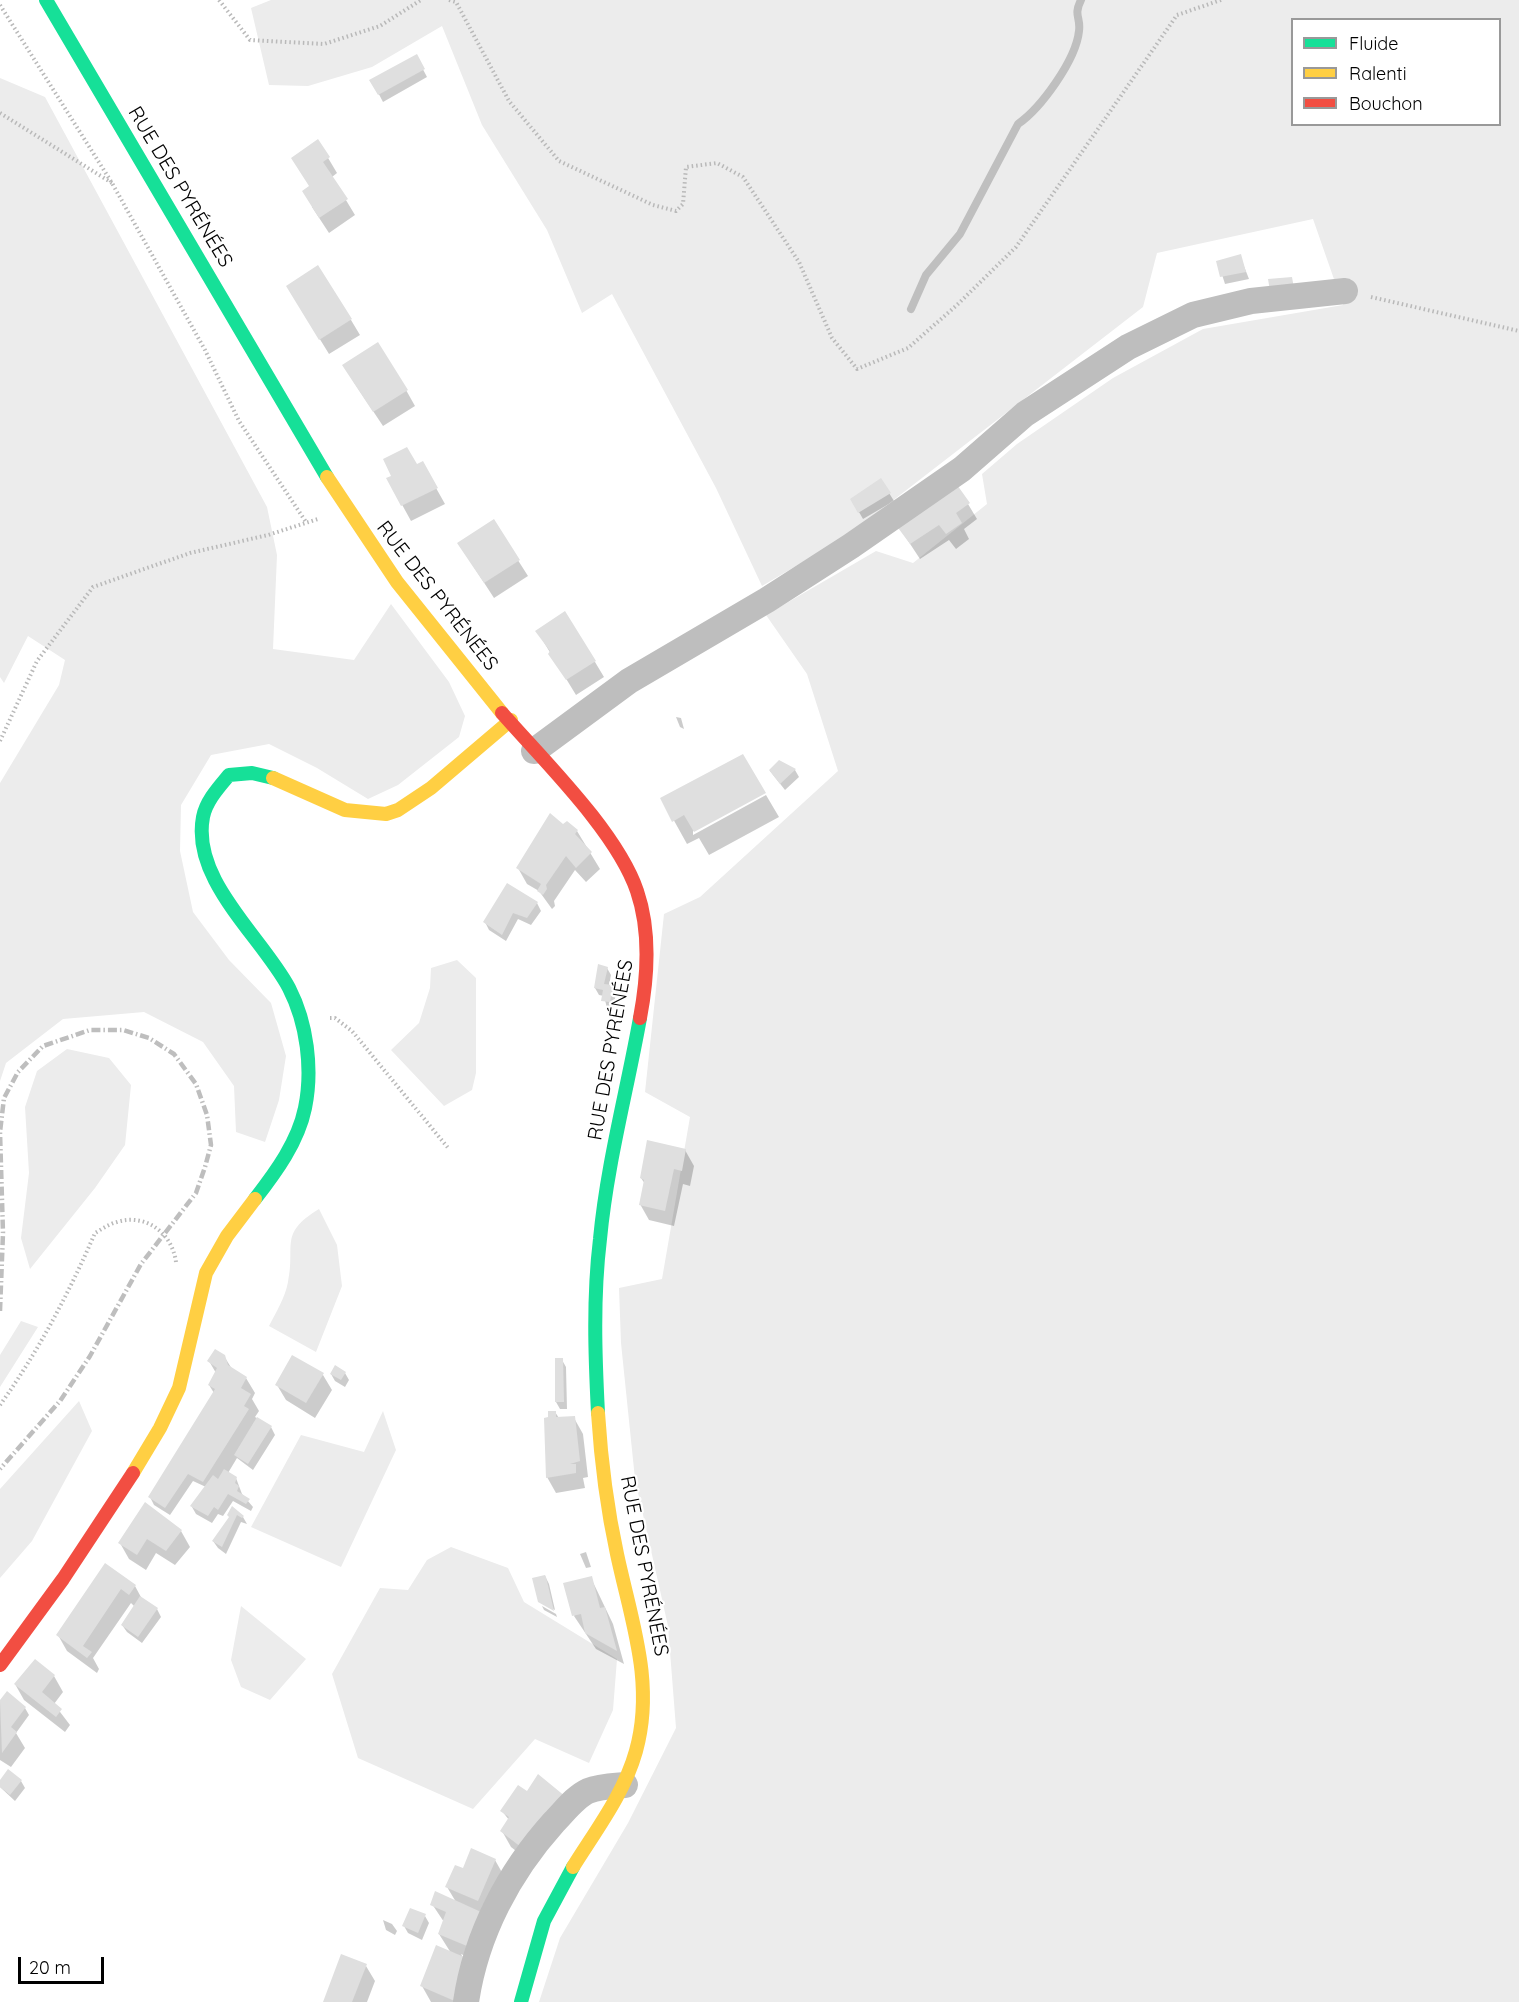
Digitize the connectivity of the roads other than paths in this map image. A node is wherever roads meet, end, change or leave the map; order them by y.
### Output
1 (46, 0) edge
2 (1345, 291) road end
3 (511, 720) junction
4 (534, 751) junction
5 (0, 1665) edge
6 (625, 1785) junction
7 (466, 2002) edge
8 (521, 2002) edge

1 - 3 street, RUE DES PYRÉNÉES
2 - 4 street
3 - 4 street, RUE DES PYRÉNÉES
3 - 5 street
4 - 6 street, RUE DES PYRÉNÉES
6 - 7 street
6 - 8 street, RUE DES PYRÉNÉES

